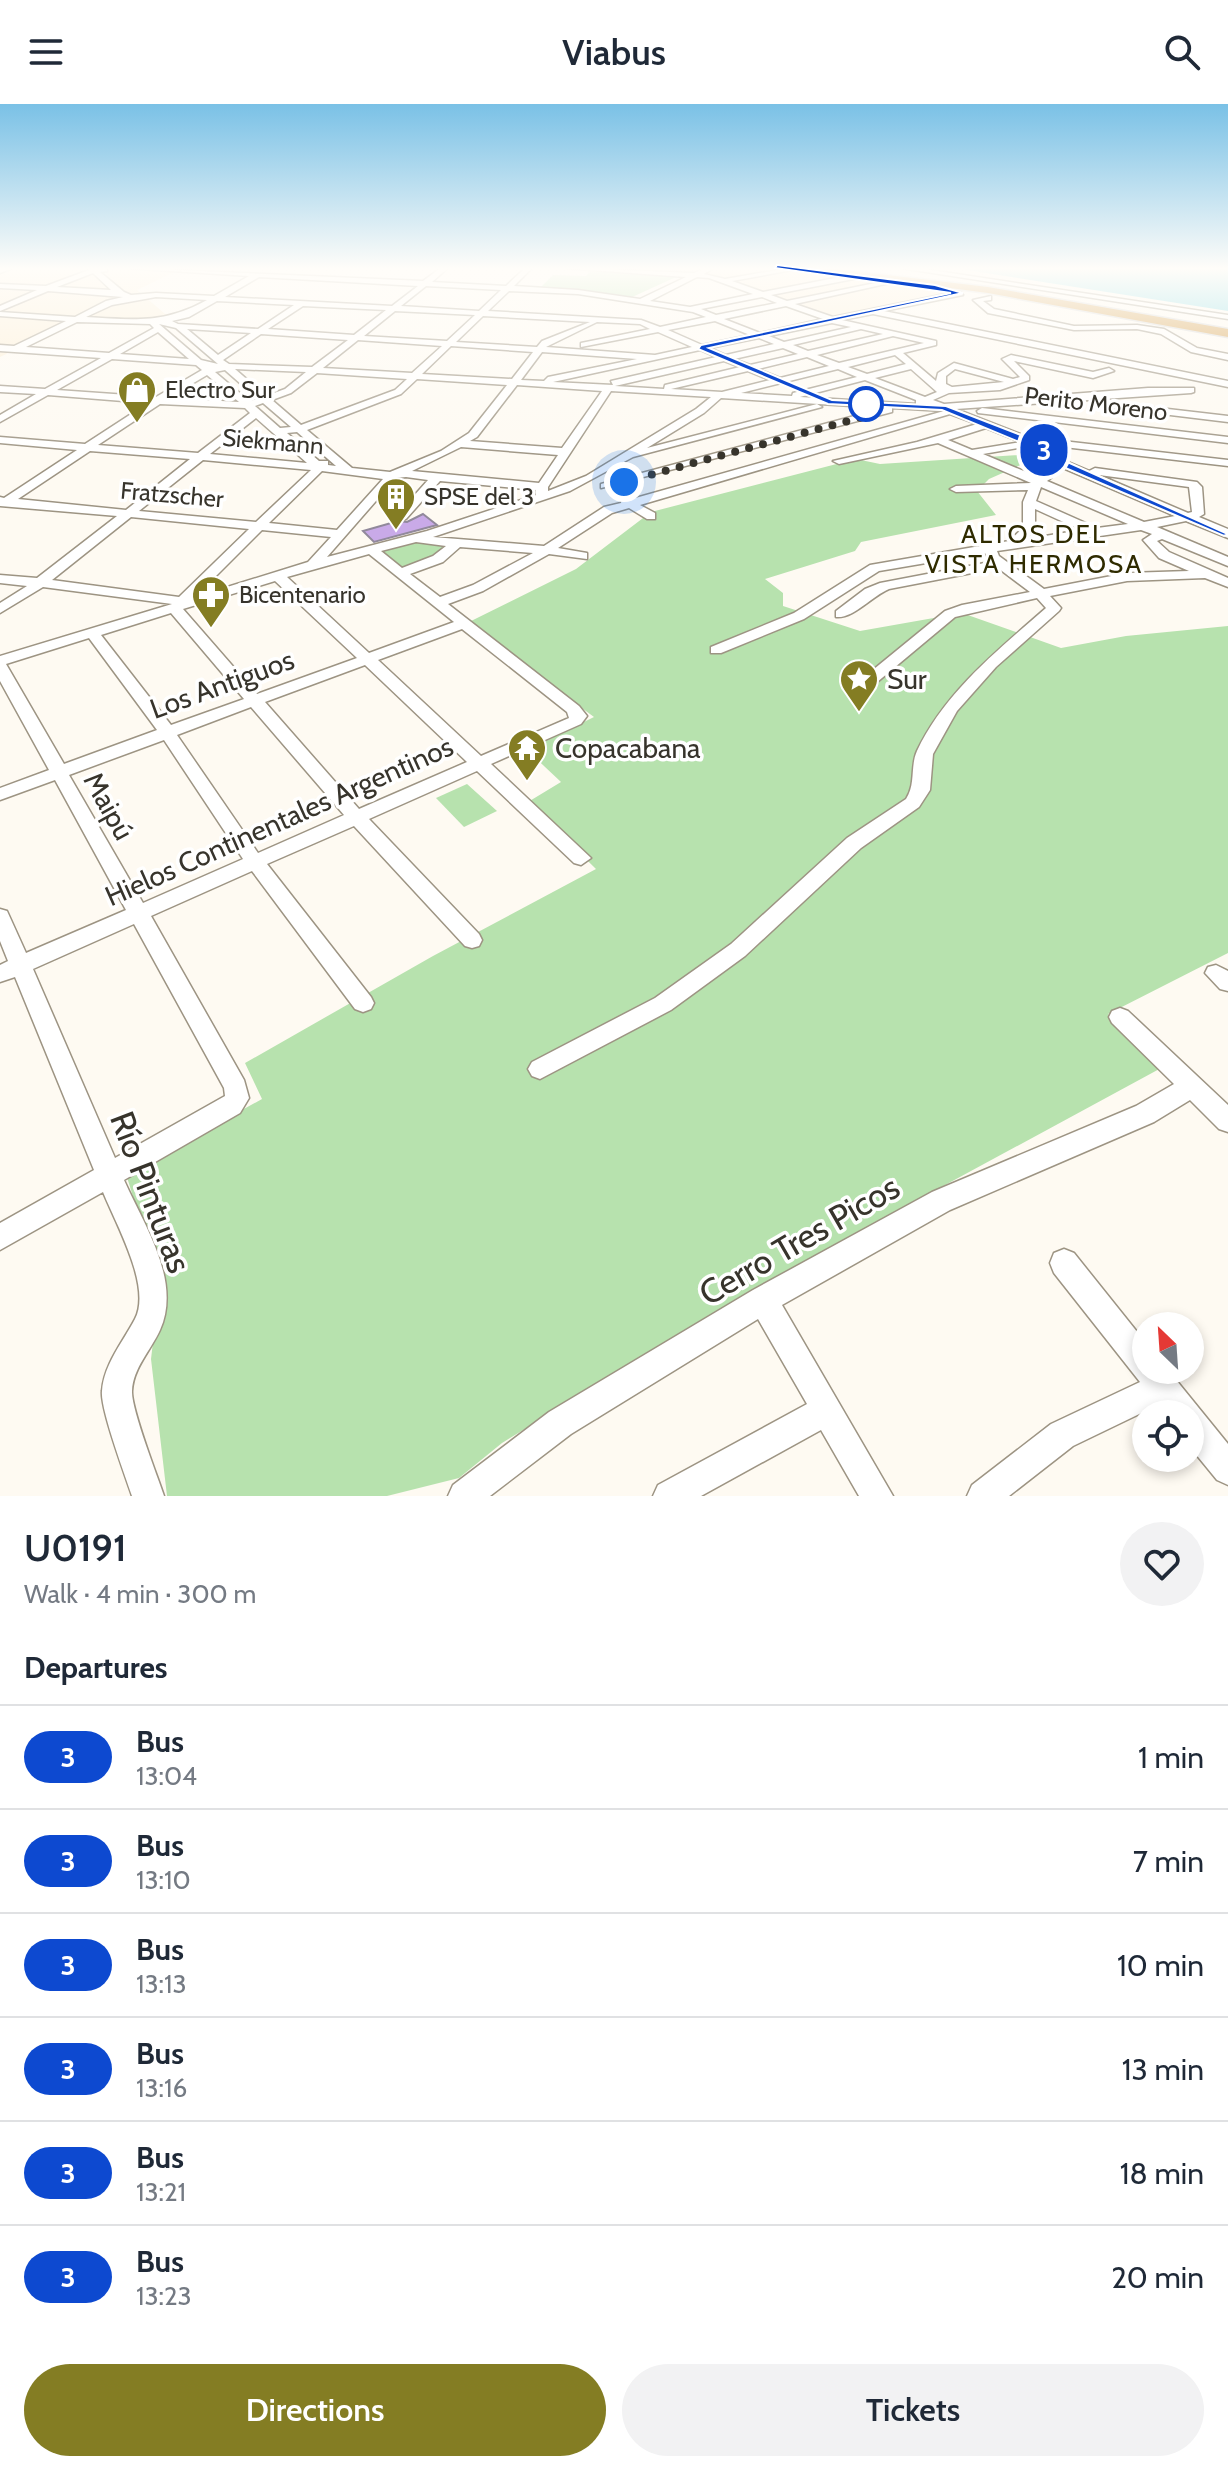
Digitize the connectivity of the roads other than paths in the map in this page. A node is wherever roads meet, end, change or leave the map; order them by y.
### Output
1 (51, 332) edge
2 (146, 332) edge
3 (167, 332) edge
4 (183, 332) edge
5 (260, 332) edge
6 (276, 332) edge
7 (363, 332) edge
8 (461, 332) edge
9 (571, 332) edge
10 (577, 332) edge
11 (651, 332) edge
12 (666, 332) edge
13 (750, 332) edge
14 (771, 332) edge
15 (840, 332) edge
16 (885, 332) edge
17 (976, 332) edge
18 (1164, 332) edge
19 (895, 334) junction
20 (563, 335) junction
21 (693, 335) dead end
22 (758, 335) junction
23 (357, 337) junction
24 (680, 338) junction
25 (450, 343) junction
26 (783, 345) junction
27 (701, 347) junction
28 (0, 348) edge
29 (16, 349) junction
30 (540, 349) junction
31 (573, 351) junction
32 (897, 352) junction
33 (808, 355) junction
34 (114, 356) junction
35 (0, 357) edge
36 (653, 357) junction
37 (1228, 357) edge
38 (726, 358) junction
39 (211, 364) junction
40 (914, 365) junction
41 (838, 366) junction
42 (750, 368) junction
43 (314, 370) junction
44 (1109, 371) dead end
45 (414, 377) junction
46 (865, 377) junction
47 (778, 380) junction
48 (930, 380) junction
49 (1016, 382) junction
50 (1228, 384) edge
51 (515, 386) junction
52 (895, 388) junction
53 (0, 389) edge
54 (602, 389) junction
55 (1191, 390) dead end
56 (47, 392) junction
57 (655, 392) junction
58 (806, 392) junction
59 (945, 392) junction
60 (718, 396) junction
61 (1049, 398) junction
62 (1065, 398) junction
63 (266, 399) junction
64 (155, 400) junction
65 (784, 400) junction
66 (924, 400) junction
67 (837, 403) junction
68 (904, 406) junction
69 (952, 408) junction
70 (251, 409) junction
71 (279, 411) junction
72 (863, 417) junction
73 (1049, 418) junction
74 (0, 419) edge
75 (1228, 419) edge
76 (986, 425) junction
77 (301, 429) junction
78 (737, 429) junction
79 (278, 431) junction
80 (938, 439) junction
81 (0, 440) edge
82 (1019, 440) junction
83 (1228, 440) edge
84 (1046, 441) junction
85 (767, 443) junction
86 (461, 444) junction
87 (294, 446) junction
88 (84, 447) junction
89 (911, 447) junction
90 (969, 451) junction
91 (567, 452) junction
92 (623, 455) junction
93 (332, 456) junction
94 (201, 457) junction
95 (796, 457) junction
96 (1057, 460) junction
97 (839, 461) dead end
98 (1228, 463) edge
99 (319, 467) junction
100 (1077, 470) junction
101 (350, 472) junction
102 (393, 475) junction
103 (437, 477) junction
104 (590, 478) junction
105 (1036, 484) junction
106 (605, 486) junction
107 (956, 489) dead end
108 (542, 491) junction
109 (2, 502) edge
110 (1029, 502) junction
111 (629, 503) junction
112 (129, 513) junction
113 (402, 516) dead end
114 (651, 516) dead end
115 (1187, 517) junction
116 (262, 525) junction
117 (1146, 526) junction
118 (1096, 532) junction
119 (339, 534) junction
120 (1162, 534) junction
121 (1228, 534) edge
122 (410, 539) junction
123 (456, 544) junction
124 (1014, 544) junction
125 (370, 549) junction
126 (547, 550) junction
127 (582, 556) dead end
128 (995, 557) junction
129 (1228, 562) edge
130 (313, 565) junction
131 (400, 573) junction
132 (1207, 574) junction
133 (278, 576) junction
134 (0, 579) edge
135 (1228, 583) edge
136 (38, 584) junction
137 (1039, 592) junction
138 (438, 603) junction
139 (182, 604) junction
140 (0, 609) edge
141 (841, 614) dead end
142 (0, 617) edge
143 (462, 624) junction
144 (92, 632) junction
145 (716, 650) dead end
146 (366, 660) junction
147 (0, 664) edge
148 (858, 690) dead end
149 (254, 701) junction
150 (167, 732) junction
151 (478, 765) junction
152 (58, 772) junction
153 (0, 794) edge
154 (356, 817) junction
155 (581, 858) dead end
156 (255, 862) junction
157 (138, 913) junction
158 (0, 916) edge
159 (472, 940) dead end
160 (10, 969) edge
161 (363, 1003) dead end
162 (1120, 1017) dead end
163 (540, 1069) dead end
164 (1192, 1086) junction
165 (1228, 1121) edge
166 (109, 1176) junction
167 (0, 1237) edge
168 (1064, 1263) dead end
169 (763, 1300) junction
170 (1132, 1349) edge
171 (1137, 1384) edge
172 (1160, 1384) edge
173 (1173, 1400) edge
174 (827, 1410) junction
175 (1204, 1439) edge
176 (1228, 1469) edge
177 (148, 1496) edge
178 (464, 1496) edge
179 (669, 1496) edge
180 (877, 1496) edge
181 (983, 1496) edge

1 - 29 street
2 - 34 street
3 - 39 street
4 - 39 street
5 - 39 street
6 - 23 street
7 - 23 street
8 - 25 street
9 - 20 street
10 - 20 street
11 - 31 street
12 - 24 street
13 - 22 street
14 - 22 street
15 - 26 street
16 - 19 street
17 - 50 street
18 - 37 street
19 - 32 street
19 - 33 street
20 - 30 street
21 - 24 street
22 - 26 street
22 - 27 street
23 - 25 street
23 - 43 street
24 - 27 street
25 - 30 street
25 - 45 street
26 - 33 street
26 - 38 street
27 - 36 street
27 - 38 street
28 - 29 street
29 - 34 street
29 - 35 street
30 - 31 street
30 - 51 street
31 - 36 street
32 - 40 street
32 - 41 street
33 - 41 street
33 - 42 street
34 - 39 street
34 - 56 street
36 - 51 street
38 - 42 street
38 - 54 street
39 - 43 street
39 - 63 street
39 - 64 street
39 - 70 street
40 - 46 street
40 - 48 street
41 - 46 street
41 - 47 street
42 - 47 street
42 - 57 street
43 - 45 street
43 - 63 street
44 - 49 street
45 - 51 street
45 - 77 street
46 - 52 street
46 - 58 street
47 - 58 street
47 - 60 street
48 - 52 street
48 - 59 street
49 - 59 street
49 - 59 street
51 - 54 street
51 - 86 street
52 - 66 street
52 - 67 street
53 - 56 street
54 - 57 street
54 - 91 street
55 - 62 street
56 - 64 street
56 - 74 street
57 - 60 street
58 - 65 street
58 - 67 street
59 - 66 street
60 - 65 street
60 - 92 street
61 - 62 street
61 - 69 street
61 - 73 street
62 - 75 street
63 - 70 street
63 - 71 street
64 - 70 street
64 - 88 street
65 - 67 street
66 - 68 street
66 - 69 street
67 - 68 street
67 - 72 street
67 - 78 street
68 - 69 street
68 - 72 street
69 - 73 street, Perito Moreno
69 - 76 street
69 - 95 street
70 - 71 street
70 - 79 street
70 - 94 street
71 - 77 street
72 - 85 street
73 - 83 street, Perito Moreno
73 - 84 street
76 - 80 street
76 - 82 street
77 - 79 street
77 - 93 street
78 - 85 street
78 - 92 street
79 - 87 street
80 - 89 street
80 - 90 street
81 - 88 street, Siekmann
82 - 84 street
82 - 90 street
82 - 96 street
84 - 96 street
84 - 98 street
85 - 95 street
85 - 106 street
86 - 91 street
86 - 102 street
87 - 93 street
87 - 99 street
88 - 94 street, Siekmann
88 - 109 street
89 - 90 street
89 - 97 street
90 - 105 street
91 - 108 street
92 - 104 street
93 - 99 street
93 - 101 street
94 - 99 street, Siekmann
94 - 112 street
95 - 111 street
96 - 100 street
96 - 105 street
99 - 101 street, Siekmann
99 - 116 street
100 - 115 street
100 - 115 street
101 - 102 street, Siekmann
102 - 103 street, Siekmann
102 - 119 street
103 - 108 street, Siekmann
103 - 113 street
104 - 106 street
104 - 108 street
105 - 107 street
105 - 110 street
105 - 117 street
106 - 111 street
108 - 122 street
109 - 112 street, Fratzscher
110 - 118 street
110 - 124 street
111 - 114 street
111 - 126 street
112 - 116 street, Fratzscher
112 - 136 street
115 - 117 street
115 - 121 street
116 - 119 street, Fratzscher
116 - 139 street
117 - 118 street
117 - 120 street
118 - 124 street
119 - 130 street
120 - 129 street
120 - 132 street
122 - 123 street
122 - 125 street
123 - 126 street
123 - 131 street
124 - 128 street
125 - 130 street
125 - 131 street
126 - 127 street
126 - 138 street
128 - 137 street
128 - 141 street
128 - 145 street
130 - 133 street
131 - 138 street
132 - 135 street
132 - 137 street
133 - 139 street
133 - 146 street
134 - 136 street
136 - 139 street
136 - 140 street
136 - 142 street
137 - 148 street
137 - 163 street
138 - 143 street
139 - 144 street
139 - 149 street
143 - 146 street, Los Antiguos
143 - 151 street, Hielos Continentales Argentinos
144 - 147 street
144 - 150 street
146 - 149 street, Los Antiguos
146 - 151 street
147 - 152 street, Maipú
149 - 150 street, Los Antiguos
149 - 154 street
150 - 152 street, Los Antiguos
150 - 156 street
151 - 154 street, Hielos Continentales Argentinos
151 - 155 street
152 - 153 street, Los Antiguos
152 - 157 street, Maipú
154 - 156 street, Hielos Continentales Argentinos
154 - 159 street
156 - 157 street, Hielos Continentales Argentinos
156 - 161 street
157 - 160 street, Hielos Continentales Argentinos
157 - 166 street, Maipú
158 - 160 street, Río Pinturas
160 - 166 street, Río Pinturas
162 - 164 street
164 - 165 street
164 - 169 street, Cerro Tres Picos
166 - 167 street
166 - 177 street, Río Pinturas
168 - 170 street
169 - 174 street
169 - 178 street, Cerro Tres Picos
171 - 181 street
172 - 173 street
174 - 179 street
174 - 180 street
175 - 176 street

